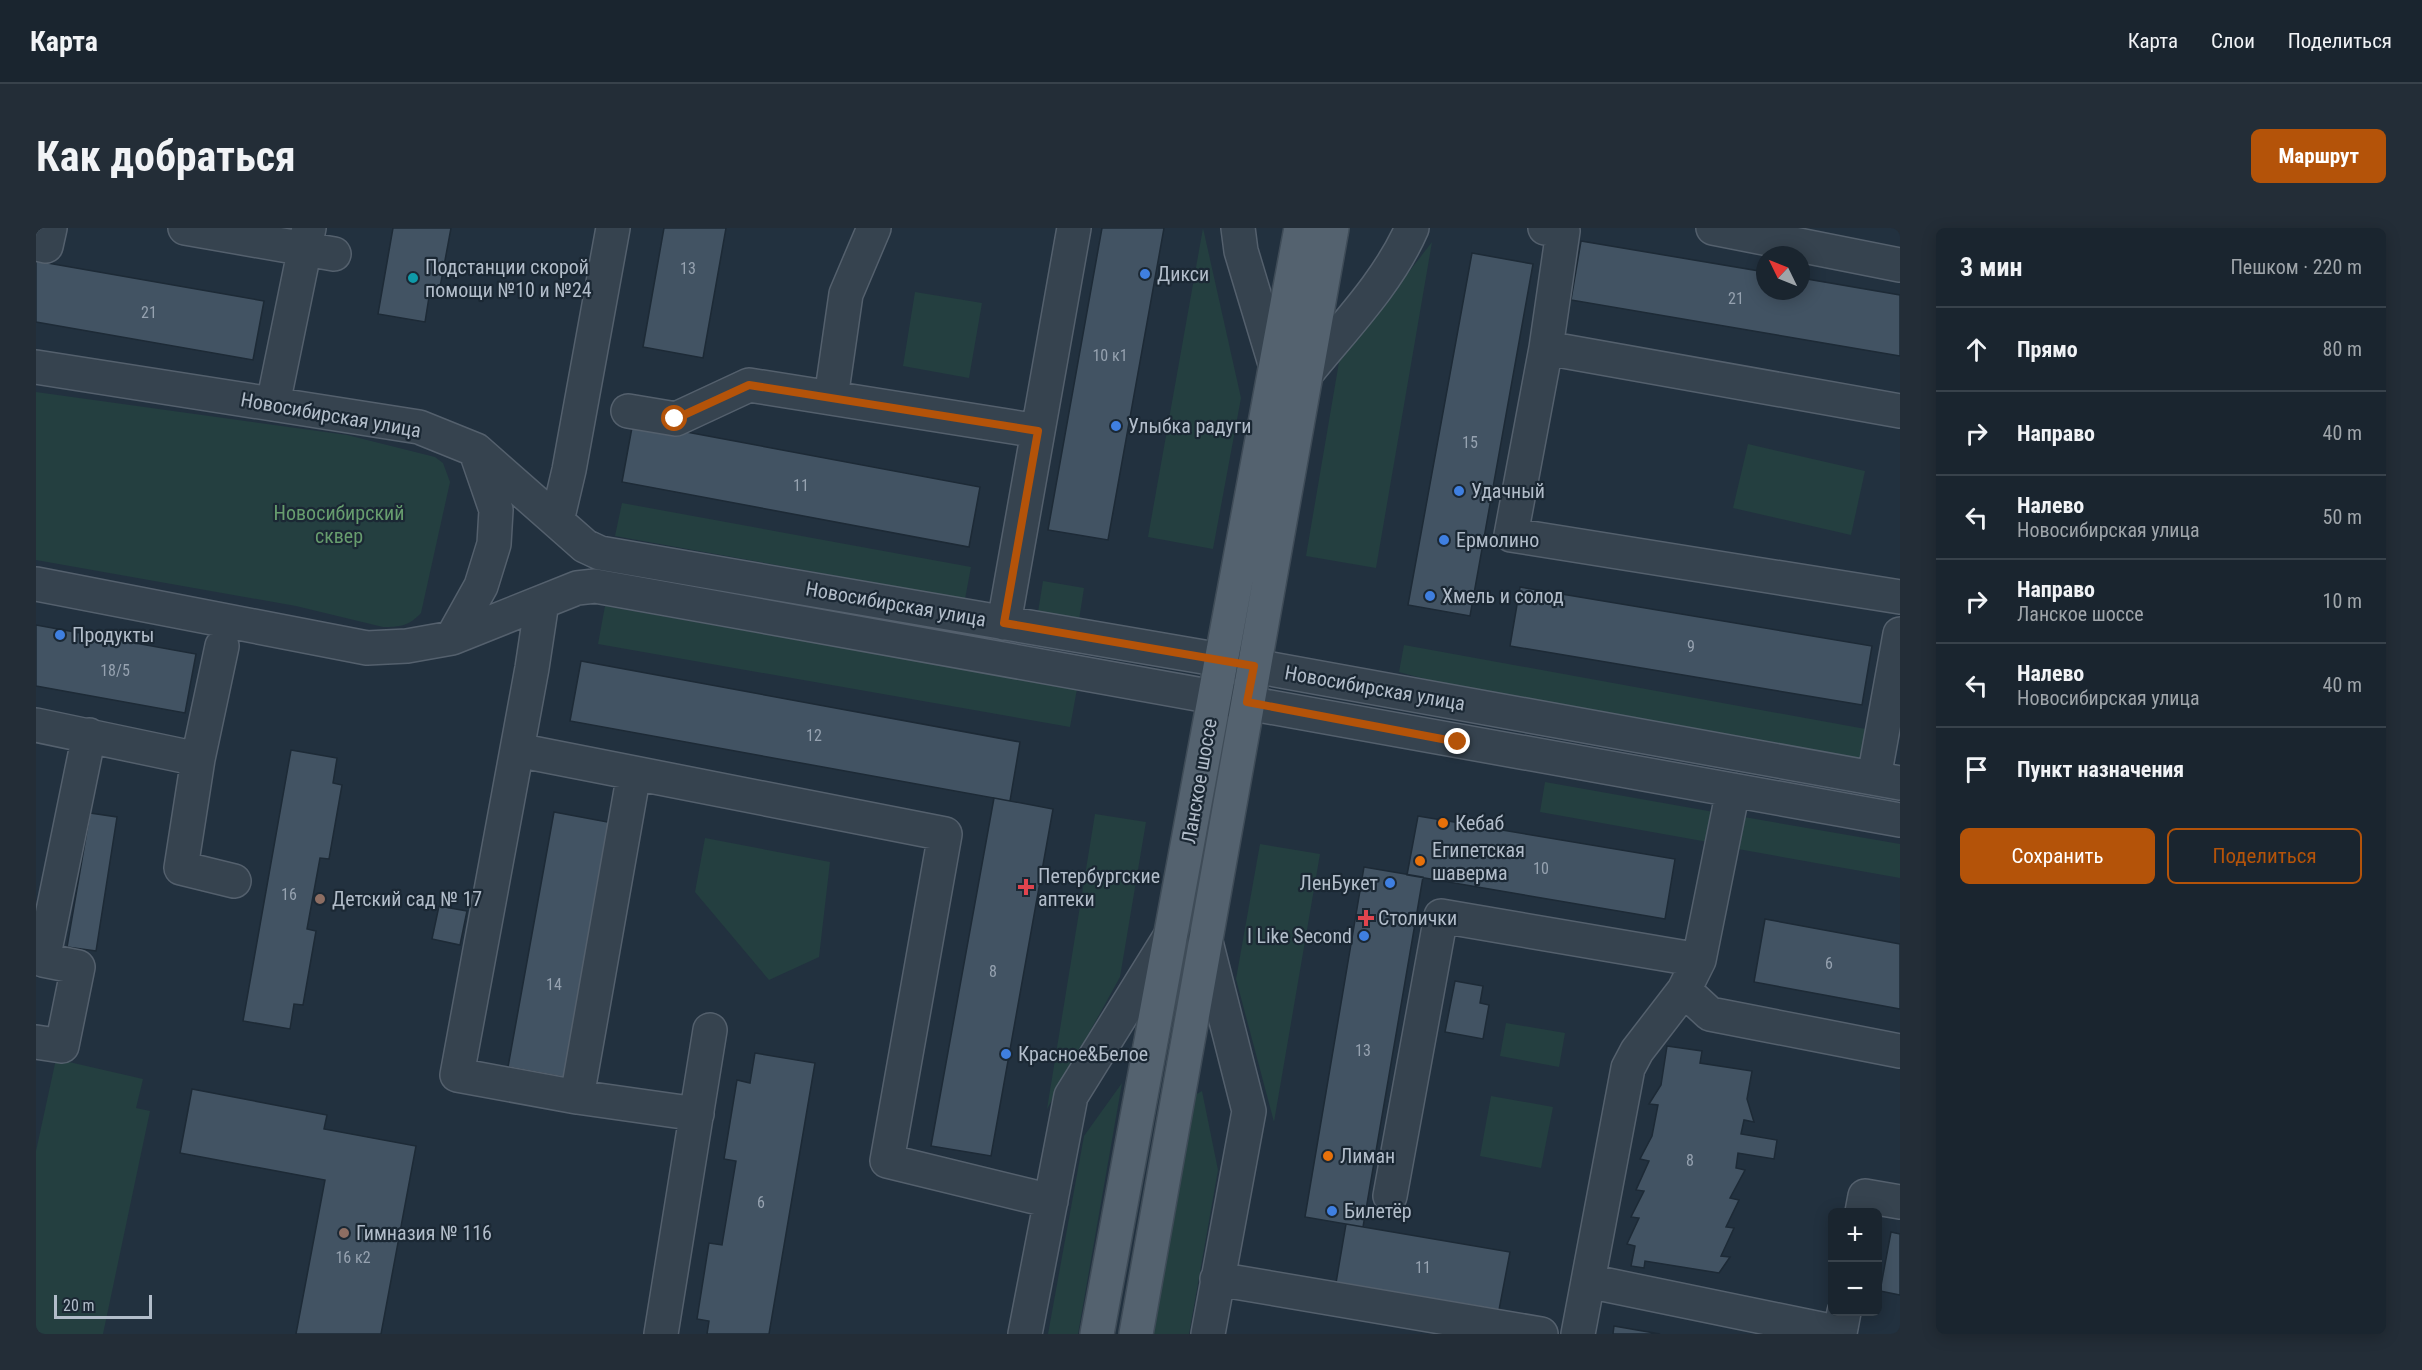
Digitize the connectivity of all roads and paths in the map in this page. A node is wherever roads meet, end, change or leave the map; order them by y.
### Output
1 (50, 228) edge
2 (185, 228) edge
3 (613, 228) edge
4 (874, 228) edge
5 (1074, 228) edge
6 (1238, 228) edge
7 (1301, 228) edge
8 (1332, 228) edge
9 (1412, 228) edge
10 (1713, 228) edge
11 (1558, 229) edge
12 (36, 244) edge
13 (316, 244) edge
14 (1900, 265) edge
15 (1546, 348) junction
16 (36, 367) edge
17 (1291, 370) junction
18 (831, 398) junction
19 (273, 404) junction
20 (628, 411) dead end
21 (1900, 411) edge
22 (1038, 431) junction
23 (476, 450) junction
24 (557, 521) junction
25 (36, 584) edge
26 (1900, 597) edge
27 (542, 602) junction
28 (1004, 623) junction
29 (1900, 634) edge
30 (452, 638) junction
31 (222, 646) dead end
32 (1221, 660) junction
33 (1254, 666) junction
34 (1214, 697) junction
35 (1247, 702) junction
36 (36, 725) edge
37 (89, 735) junction
38 (517, 750) junction
39 (198, 759) junction
40 (634, 773) junction
41 (1887, 780) edge
42 (1733, 790) junction
43 (1900, 820) edge
44 (234, 881) dead end
45 (1172, 934) junction
46 (1205, 938) junction
47 (1699, 960) junction
48 (1684, 990) junction
49 (710, 1030) dead end
50 (36, 1042) edge
51 (1900, 1051) edge
52 (577, 1097) junction
53 (697, 1114) junction
54 (1390, 1196) dead end
55 (1051, 1201) junction
56 (1900, 1202) edge
57 (1863, 1208) edge
58 (1217, 1279) junction
59 (1588, 1281) junction
60 (1843, 1316) edge
61 (661, 1334) edge
62 (1025, 1334) edge
63 (1097, 1334) edge
64 (1136, 1334) edge
65 (1208, 1334) edge
66 (1541, 1334) edge
67 (1578, 1334) edge
68 (1840, 1334) edge

1 - 12 street
2 - 13 street
3 - 24 street
4 - 18 street
5 - 22 street
6 - 17 street
7 - 17 main road, Ланское шоссе
8 - 17 main road, Ланское шоссе
9 - 17 street
10 - 14 street
11 - 15 street
13 - 19 street
15 - 21 street
15 - 26 street
16 - 19 street, Новосибирская улица
17 - 32 main road, Ланское шоссе
17 - 33 main road, Ланское шоссе
18 - 20 street
18 - 22 street
19 - 23 street, Новосибирская улица
22 - 28 street
23 - 24 street, Новосибирская улица
23 - 30 street
24 - 28 street, Новосибирская улица
25 - 30 street, Новосибирская улица
27 - 30 street, Новосибирская улица
27 - 34 street, Новосибирская улица
27 - 38 street
28 - 32 street, Новосибирская улица
29 - 41 street
31 - 39 street
32 - 33 street, Новосибирская улица
32 - 34 main road, Ланское шоссе
33 - 35 main road, Ланское шоссе
33 - 41 street, Новосибирская улица
34 - 35 street, Новосибирская улица
34 - 45 main road, Ланское шоссе
35 - 42 street, Новосибирская улица
35 - 46 main road, Ланское шоссе
36 - 37 street
37 - 39 street
37 - 50 street
38 - 40 street
38 - 52 street
39 - 44 street
40 - 52 street
40 - 55 street
42 - 43 street, Новосибирская улица
42 - 47 street
45 - 55 street
45 - 63 main road, Ланское шоссе
46 - 58 street
46 - 64 main road, Ланское шоссе
47 - 48 street
47 - 54 street
48 - 51 street
48 - 59 street
49 - 53 street
52 - 53 street
53 - 61 street
55 - 62 street
56 - 57 street
58 - 65 street
58 - 66 street
59 - 67 street
59 - 68 street
60 - 68 street

